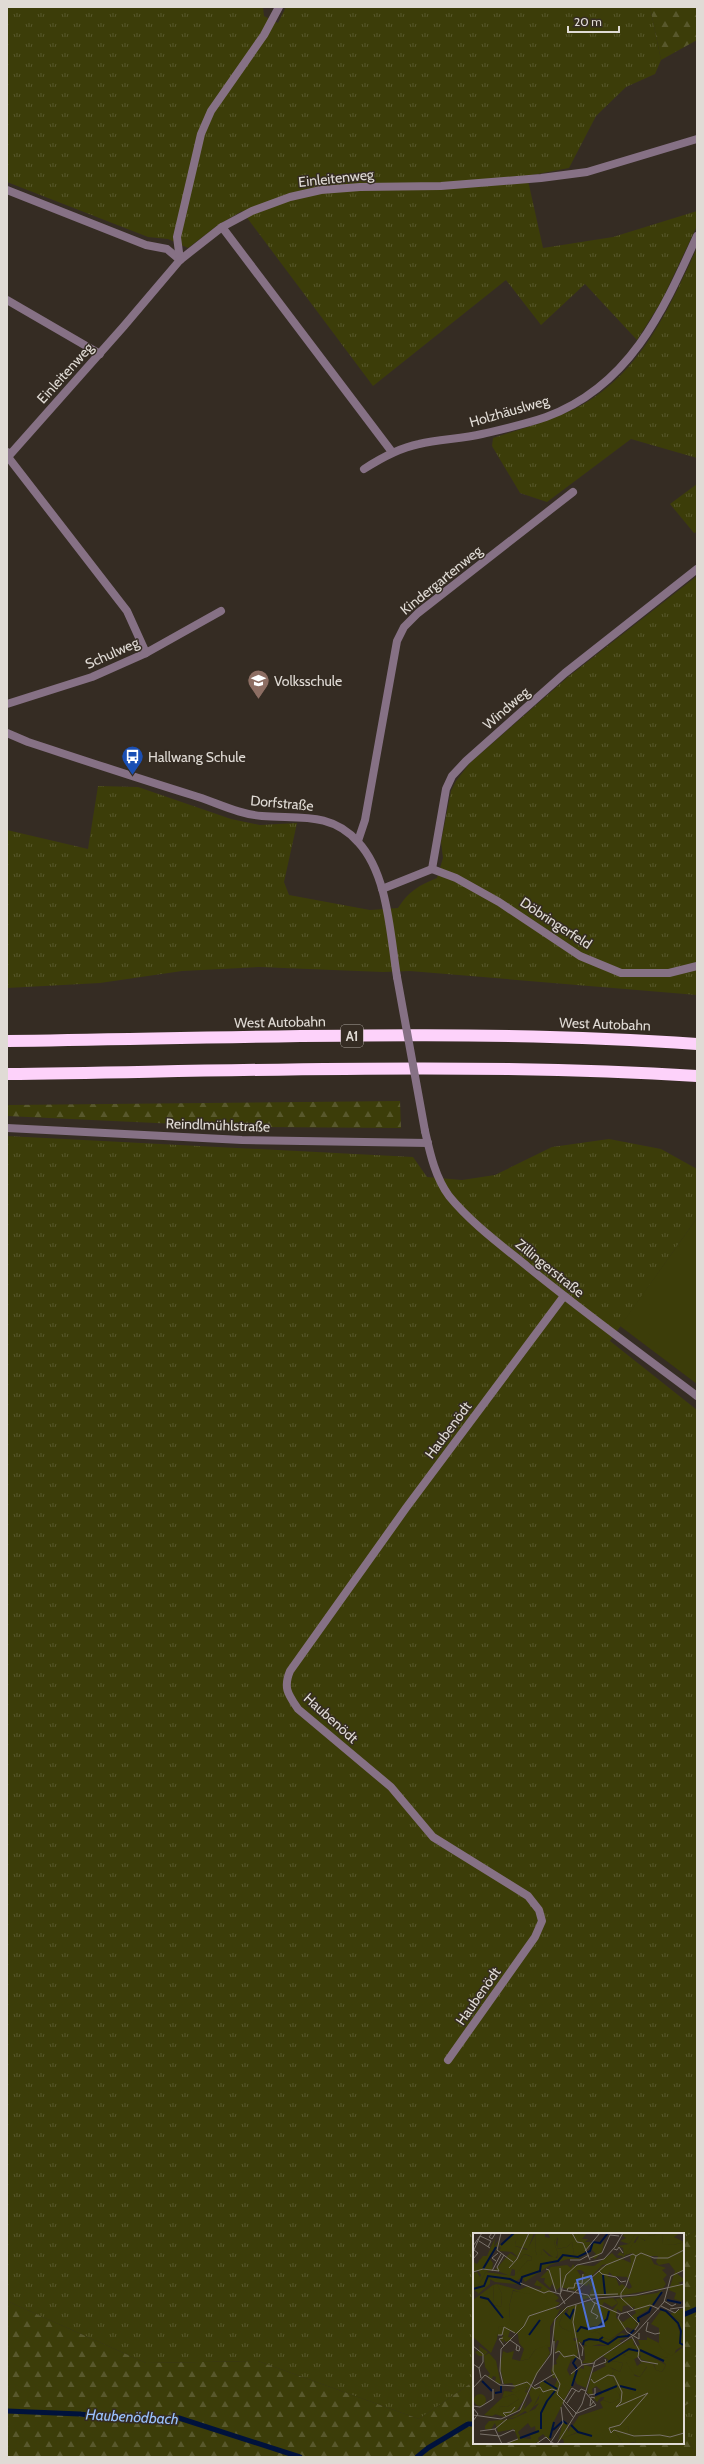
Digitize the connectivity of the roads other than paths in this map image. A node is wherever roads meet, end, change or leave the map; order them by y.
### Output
1 (279, 7) edge
2 (697, 139) edge
3 (7, 190) edge
4 (222, 227) junction
5 (697, 236) edge
6 (180, 260) junction
7 (7, 300) edge
8 (100, 354) junction
9 (392, 452) junction
10 (7, 455) edge
11 (364, 469) dead end
12 (573, 492) dead end
13 (697, 569) edge
14 (221, 611) dead end
15 (146, 653) junction
16 (7, 704) edge
17 (7, 733) edge
18 (358, 841) junction
19 (432, 869) junction
20 (382, 889) junction
21 (697, 966) edge
22 (7, 1041) edge
23 (697, 1044) edge
24 (7, 1074) edge
25 (697, 1076) edge
26 (7, 1128) edge
27 (425, 1131) joint
28 (428, 1142) junction
29 (564, 1296) junction
30 (697, 1396) edge
31 (448, 2060) dead end

1 - 6 street
2 - 4 street, Einleitenweg
3 - 6 street
4 - 6 street, Einleitenweg
4 - 9 street
5 - 9 street, Holzhäuslweg
6 - 8 street, Einleitenweg
7 - 8 street
8 - 10 street, Einleitenweg
9 - 11 street, Holzhäuslweg
10 - 15 street
12 - 18 street, Kindergartenweg
13 - 19 street, Windweg
14 - 15 street, Schulweg
15 - 16 street, Schulweg
17 - 18 street, Dorfstraße
18 - 20 street, Dorfstraße
19 - 20 street
19 - 21 street, Döbringerfeld
20 - 27 street, Dorfstraße, bridge
22 - 23 highway, West Autobahn / A1
24 - 25 highway
26 - 28 street, Reindlmühlstraße
27 - 28 street, Zillingerstraße
28 - 29 street, Zillingerstraße
29 - 30 street, Zillingerstraße
29 - 31 street, Haubenödt

